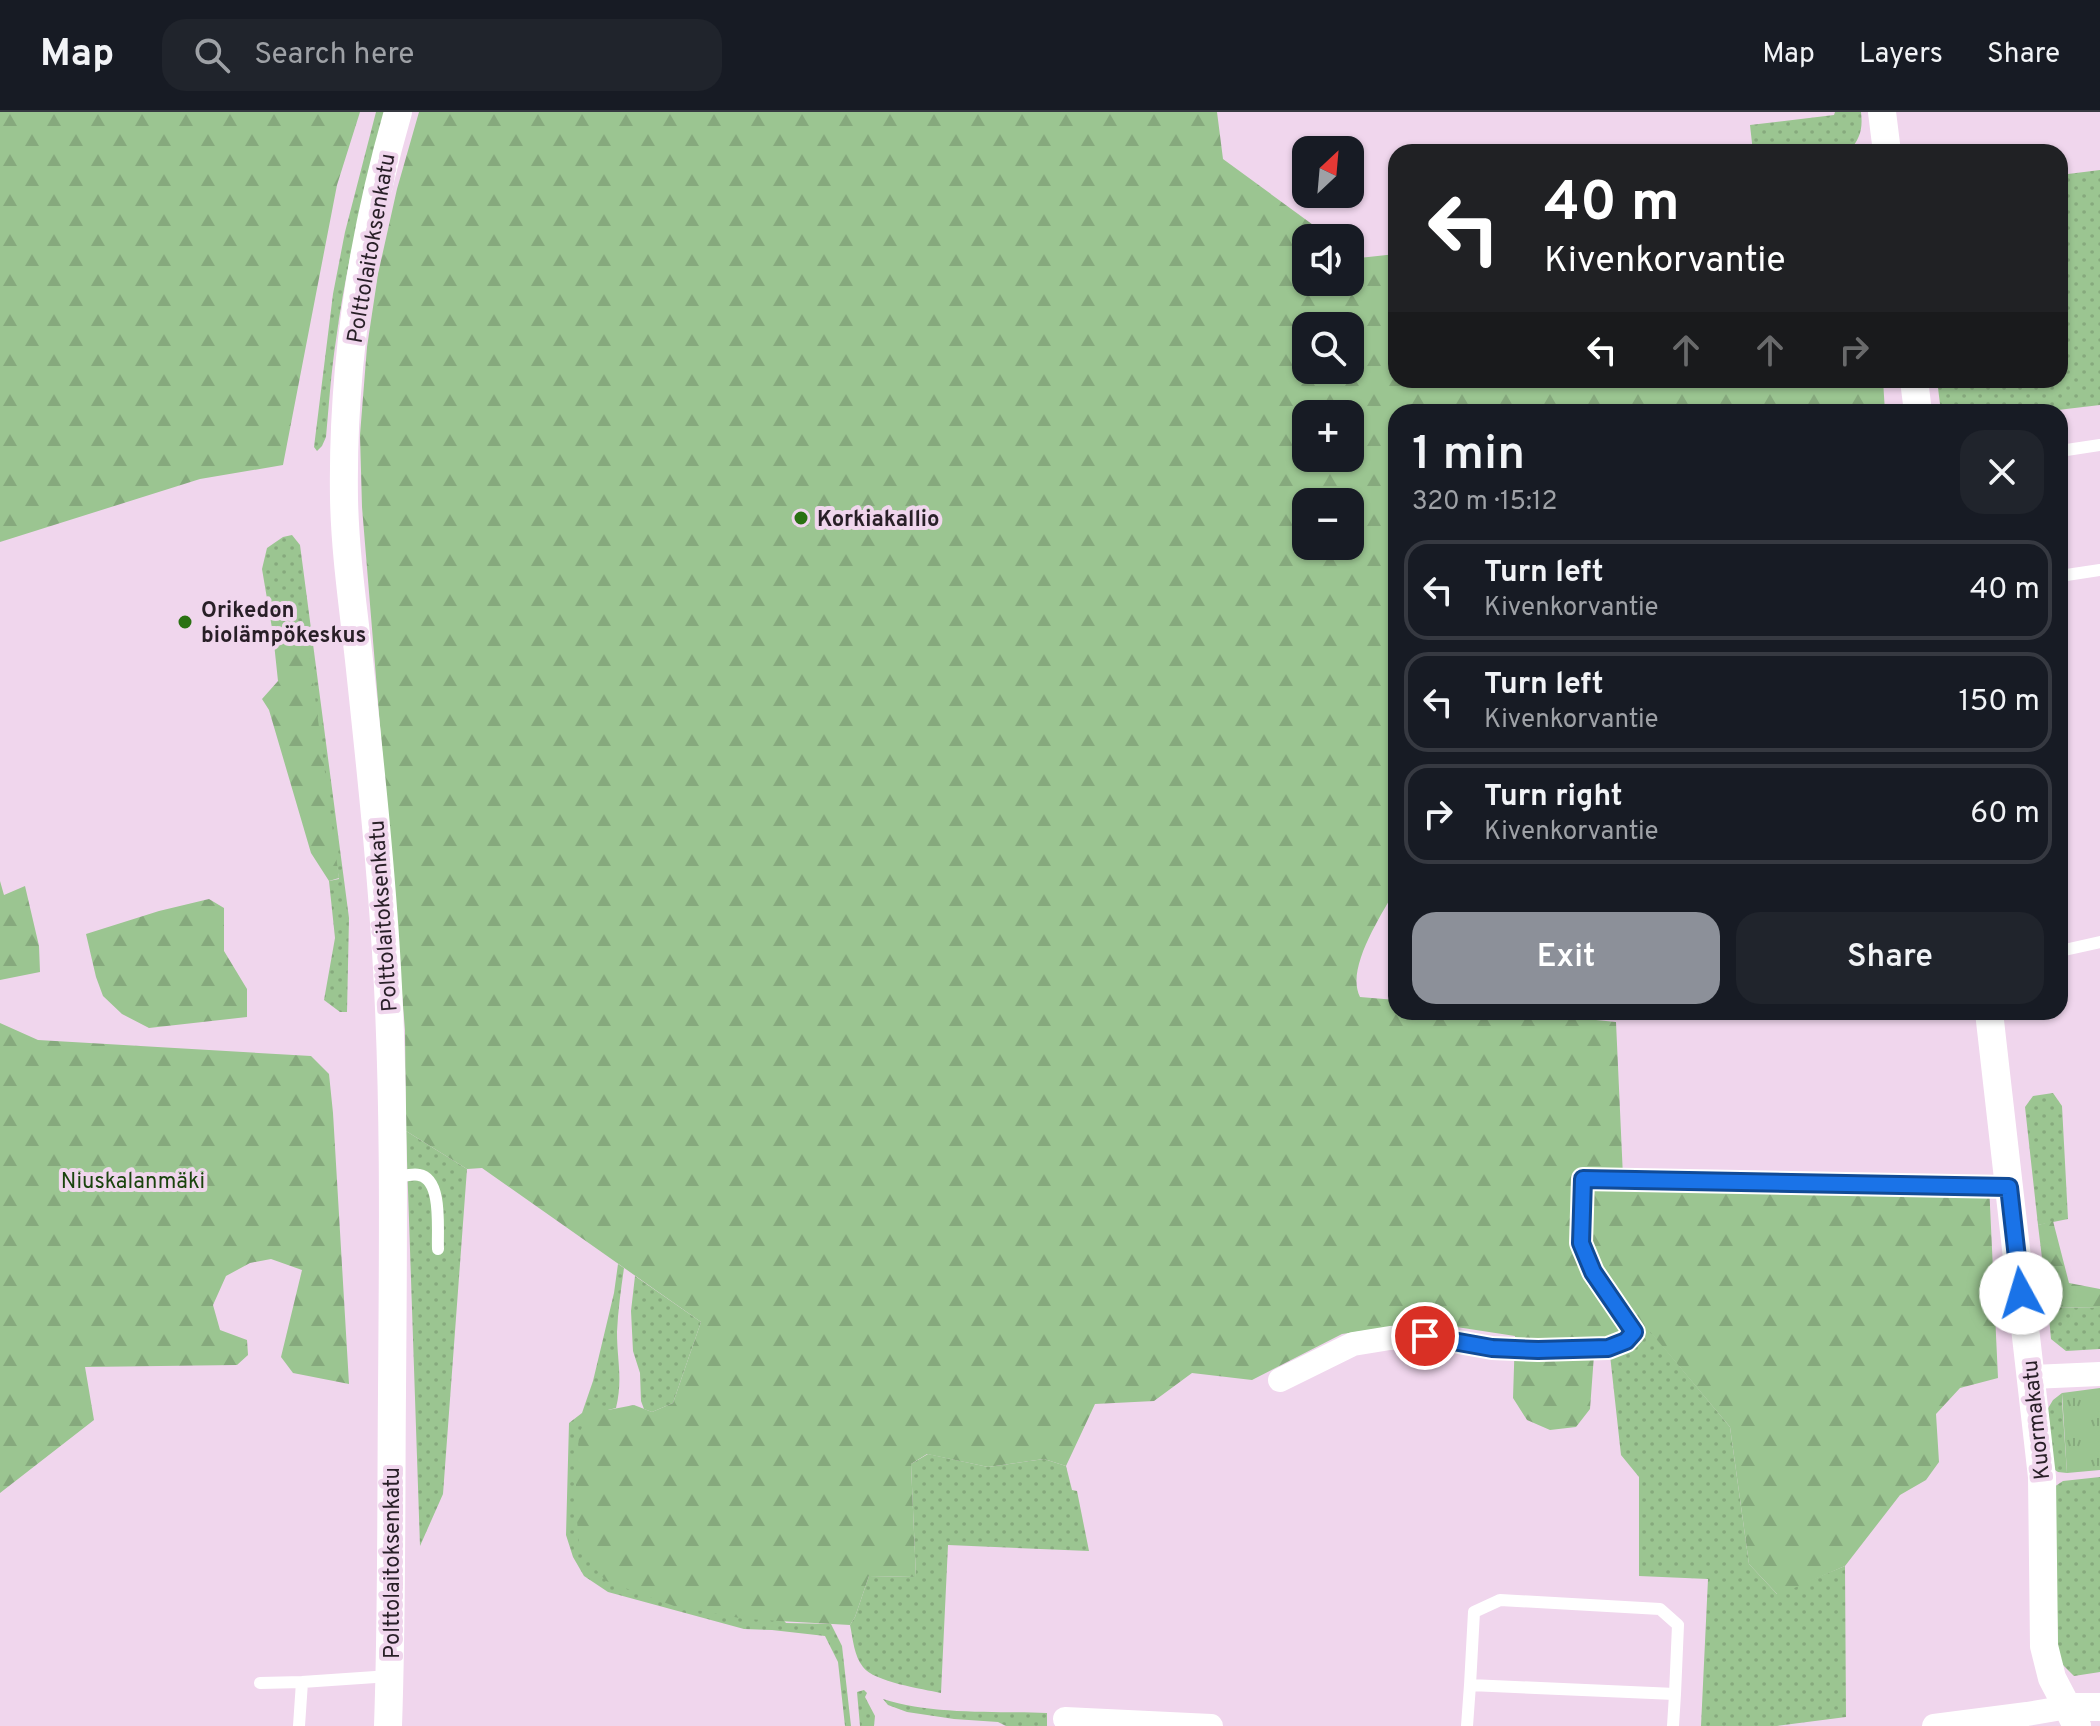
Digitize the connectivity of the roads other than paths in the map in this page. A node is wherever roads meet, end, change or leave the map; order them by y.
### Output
1 (398, 112) edge
2 (1882, 112) edge
3 (1886, 144) edge
4 (2100, 445) edge
5 (2068, 450) edge
6 (2100, 570) edge
7 (2068, 575) edge
8 (2100, 942) edge
9 (2068, 949) edge
10 (1990, 1020) edge
11 (394, 1178) junction
12 (2009, 1187) junction
13 (438, 1249) dead end
14 (2100, 1374) edge
15 (2031, 1377) junction
16 (1280, 1380) dead end
17 (390, 1676) junction
18 (302, 1682) junction
19 (260, 1683) dead end
20 (1470, 1685) junction
21 (1675, 1694) junction
22 (2100, 1707) edge
23 (2073, 1716) edge
24 (1065, 1719) dead end
25 (299, 1726) edge
26 (388, 1726) edge
27 (1211, 1726) edge
28 (1467, 1726) edge
29 (1673, 1726) edge
30 (1934, 1726) edge

1 - 11 street, Polttolaitoksenkatu
2 - 3 street
4 - 5 lane
6 - 7 lane
8 - 9 lane
10 - 12 street, Kuormakatu
11 - 13 lane
11 - 17 street, Polttolaitoksenkatu
12 - 15 street, Kuormakatu
12 - 16 street
14 - 15 street
15 - 23 street, Kuormakatu
17 - 18 lane
17 - 26 street, Polttolaitoksenkatu
18 - 19 lane
18 - 25 lane
20 - 21 lane
20 - 21 lane
20 - 28 lane
21 - 29 lane
22 - 23 street
23 - 30 street
24 - 27 street

